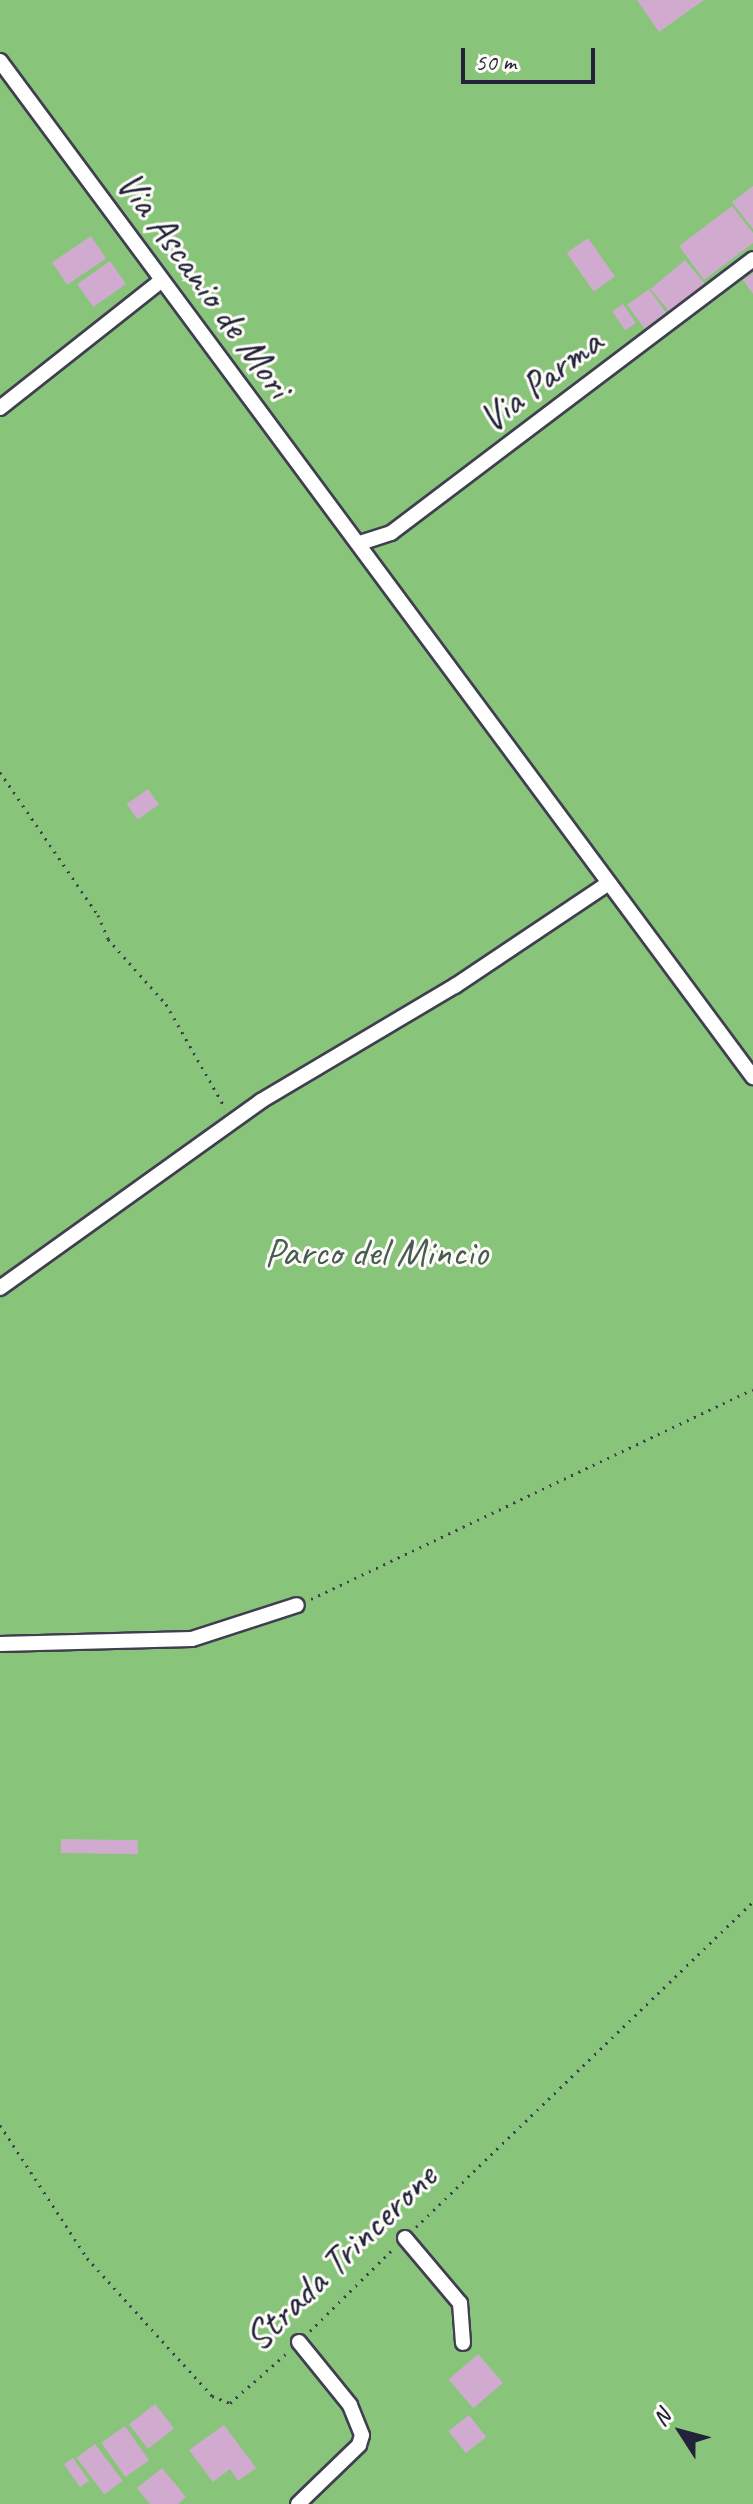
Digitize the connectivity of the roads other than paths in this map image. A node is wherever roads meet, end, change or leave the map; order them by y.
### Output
1 (0, 61) edge
2 (753, 259) edge
3 (162, 280) junction
4 (0, 408) edge
5 (360, 543) junction
6 (609, 883) junction
7 (753, 1077) edge
8 (0, 1288) edge
9 (297, 1605) road end
10 (0, 1644) edge
11 (405, 2238) road end
12 (299, 2342) road end
13 (463, 2343) dead end
14 (298, 2504) edge

1 - 3 street, Via Ascanio de Mori
2 - 5 street, Via Parma
3 - 4 street
3 - 5 street, Via Ascanio de Mori
5 - 6 street, Via Ascanio de Mori
6 - 7 street, Via Ascanio de Mori
6 - 8 street
9 - 10 street
11 - 13 street
12 - 14 street

